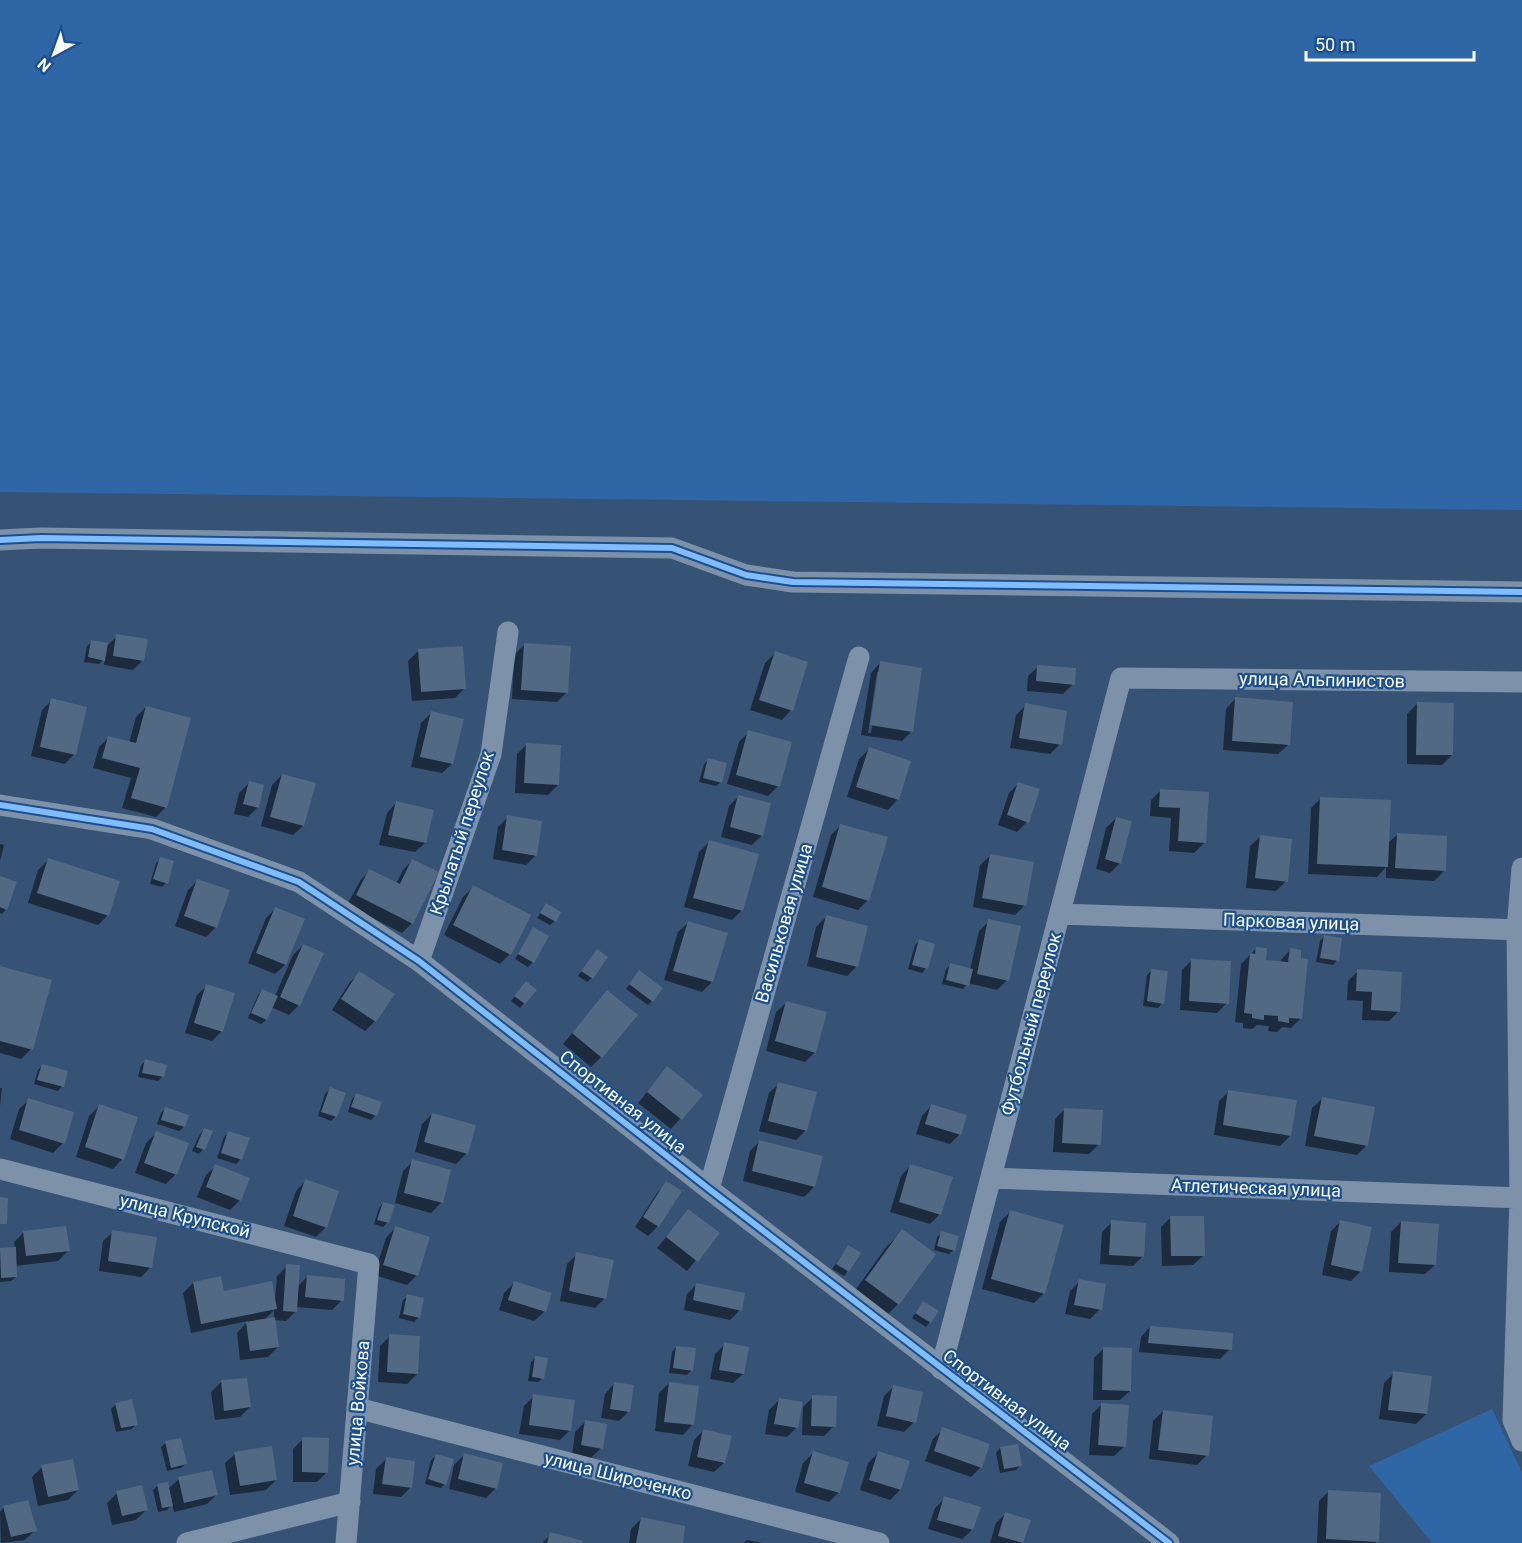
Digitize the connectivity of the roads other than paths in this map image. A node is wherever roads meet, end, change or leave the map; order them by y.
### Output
1 (0, 540) edge
2 (1522, 592) edge
3 (508, 632) dead end
4 (860, 657) dead end
5 (1121, 678) joint
6 (1522, 682) edge
7 (0, 805) edge
8 (1522, 868) edge
9 (1060, 914) junction
10 (1520, 930) edge
11 (419, 961) junction
12 (0, 1169) edge
13 (991, 1178) junction
14 (709, 1189) junction
15 (1521, 1198) edge
16 (369, 1264) joint
17 (941, 1369) junction
18 (357, 1408) junction
19 (1522, 1441) edge
20 (350, 1502) junction
21 (187, 1543) edge
22 (346, 1543) edge
23 (879, 1543) edge
24 (1169, 1543) edge

1 - 2 street
3 - 11 street, Крылатый переулок
4 - 14 street, Васильковая улица
5 - 6 street, улица Альпинистов
5 - 9 street, Футбольный переулок
7 - 11 street, Спортивная улица
8 - 10 street
9 - 10 street, Парковая улица
9 - 13 street, Футбольный переулок
10 - 15 street
11 - 14 street, Спортивная улица
12 - 16 street, улица Крупской
13 - 15 street, Атлетическая улица
13 - 17 street, Футбольный переулок
14 - 17 street, Спортивная улица
15 - 19 street
16 - 18 street, улица Войкова
17 - 24 street, Спортивная улица
18 - 20 street, улица Войкова
18 - 23 street, улица Широченко
20 - 21 street
20 - 22 street, улица Войкова

